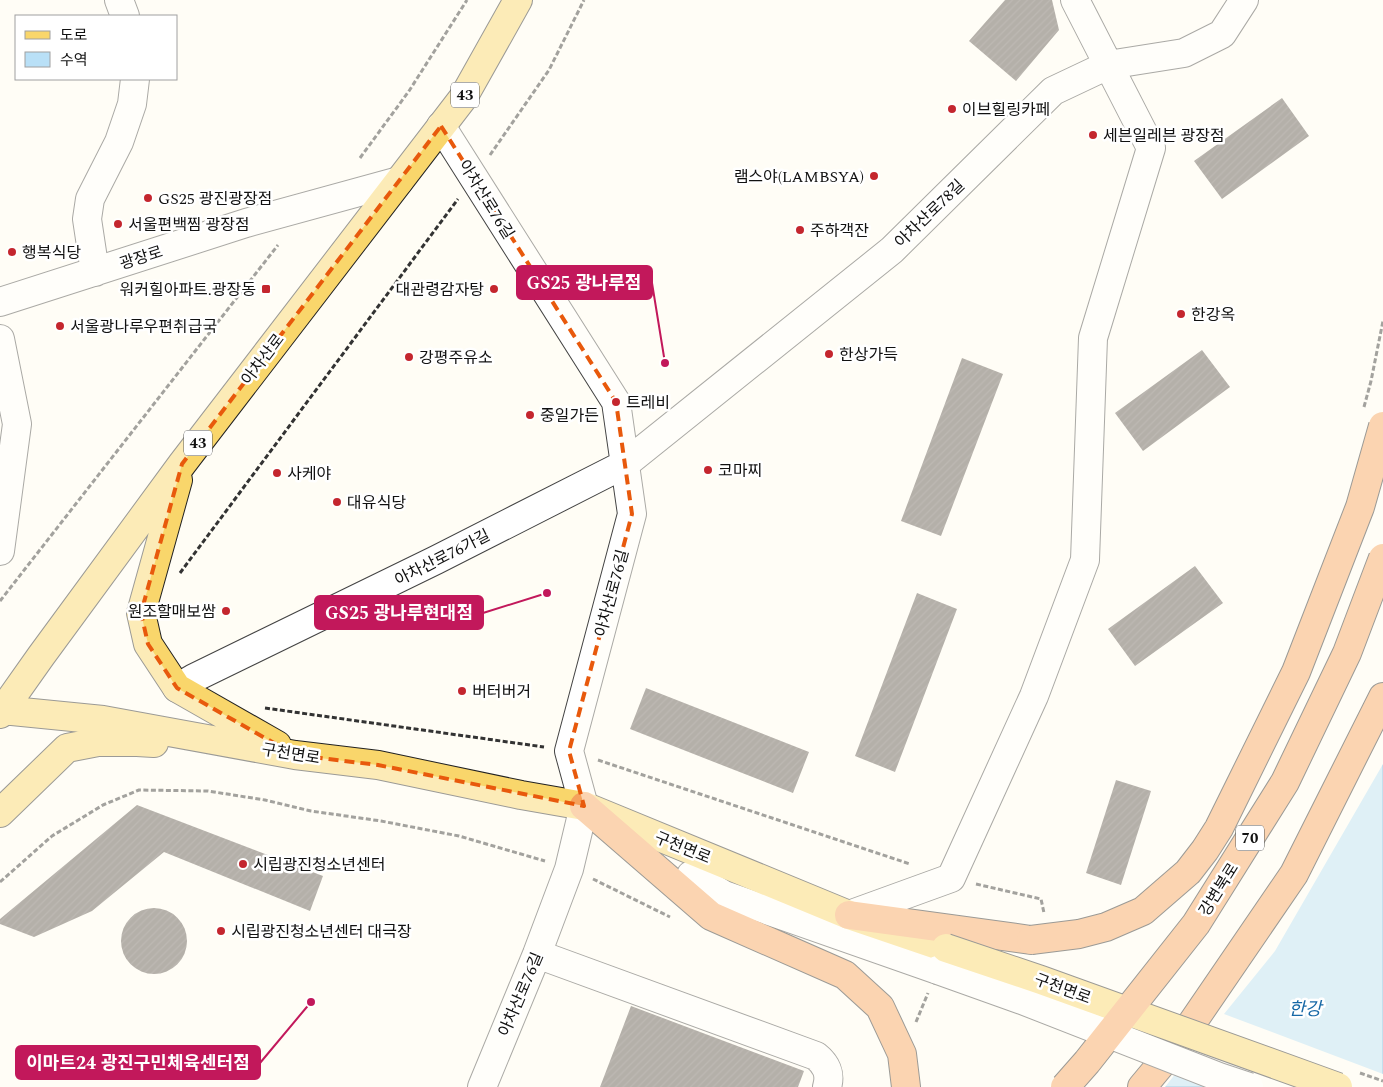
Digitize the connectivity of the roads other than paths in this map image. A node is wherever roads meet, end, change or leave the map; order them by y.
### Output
1 (119, 0) edge
2 (518, 0) edge
3 (1075, 0) edge
4 (1244, 0) edge
5 (125, 15) edge
6 (1108, 65) junction
7 (135, 80) edge
8 (441, 126) junction
9 (399, 181) junction
10 (95, 272) junction
11 (0, 302) edge
12 (0, 339) edge
13 (1383, 426) edge
14 (182, 464) junction
15 (625, 464) junction
16 (0, 551) edge
17 (1383, 558) edge
18 (177, 688) junction
19 (1383, 697) edge
20 (1, 712) edge
21 (295, 755) junction
22 (584, 806) junction
23 (0, 813) edge
24 (691, 875) dead end
25 (849, 915) junction
26 (537, 954) junction
27 (942, 959) junction
28 (482, 1087) edge
29 (827, 1087) edge
30 (906, 1087) edge
31 (1065, 1087) edge
32 (1142, 1087) edge
33 (1250, 1087) edge
34 (1338, 1087) edge

1 - 5 street
2 - 8 main road, 아차산로 / 43
3 - 6 street
4 - 6 street, 아차산로78길
6 - 15 street, 아차산로78길
6 - 25 street
7 - 10 street
8 - 9 main road, 아차산로 / 43
8 - 15 street, 아차산로76길
9 - 10 street, 광장로
9 - 14 main road, 아차산로 / 43
10 - 11 street, 광장로
12 - 16 street
13 - 25 highway, bridge
14 - 18 main road
14 - 20 main road, 아차산로 / 43
15 - 18 street, 아차산로76가길
15 - 22 street, 아차산로76길
17 - 31 highway, 강변북로 / 70, bridge
18 - 21 main road
19 - 32 highway, bridge
20 - 21 main road, 구천면로
21 - 22 main road, 구천면로
21 - 23 main road
22 - 25 main road, 구천면로
22 - 26 street, 아차산로76길
22 - 30 highway
24 - 27 street
25 - 27 main road, 구천면로
26 - 28 street, 아차산로76길
26 - 29 street
27 - 33 street, bridge
27 - 34 main road, 구천면로, bridge

